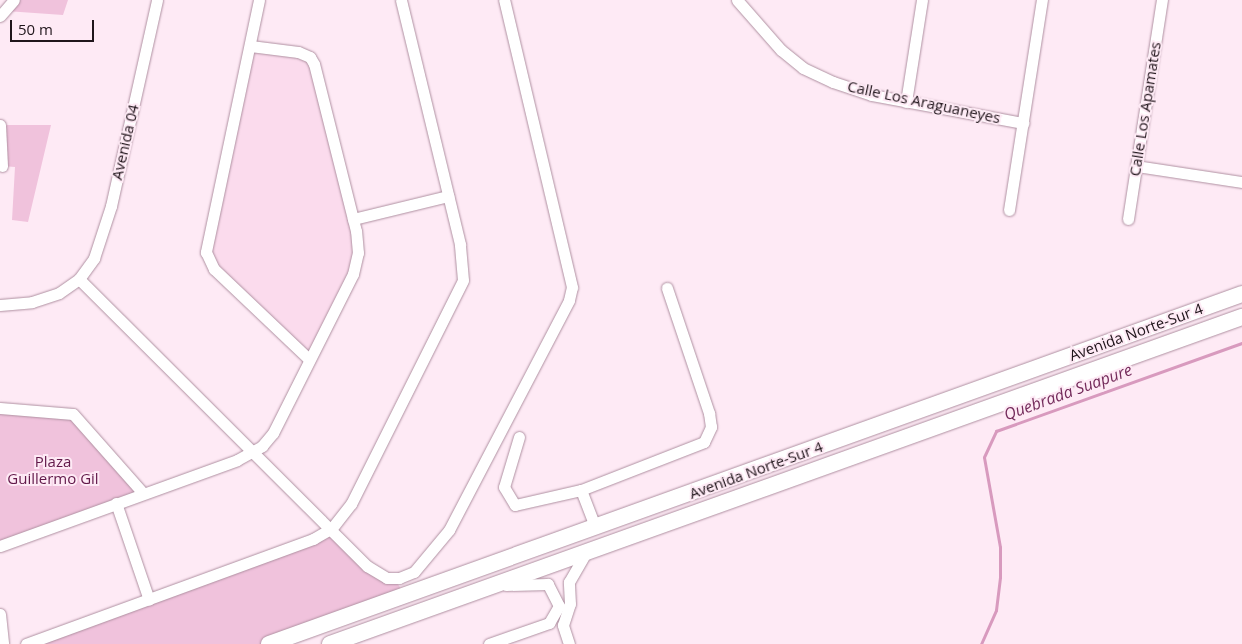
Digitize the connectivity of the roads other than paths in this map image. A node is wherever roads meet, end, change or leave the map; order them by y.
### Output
1 (14, 0) edge
2 (157, 0) edge
3 (259, 0) edge
4 (401, 0) edge
5 (504, 0) edge
6 (737, 0) edge
7 (922, 0) edge
8 (1042, 0) edge
9 (1162, 0) edge
10 (2, 15) edge
11 (250, 46) junction
12 (906, 102) junction
13 (1023, 123) junction
14 (0, 125) edge
15 (2, 166) dead end
16 (1136, 166) junction
17 (1242, 182) edge
18 (448, 196) junction
19 (1009, 210) dead end
20 (353, 219) junction
21 (1128, 219) dead end
22 (79, 278) junction
23 (667, 288) dead end
24 (1242, 294) edge
25 (0, 305) edge
26 (1242, 317) edge
27 (310, 359) junction
28 (0, 408) edge
29 (519, 437) dead end
30 (255, 452) junction
31 (581, 490) junction
32 (144, 493) junction
33 (116, 503) junction
34 (595, 527) junction
35 (332, 528) junction
36 (0, 546) edge
37 (586, 552) junction
38 (570, 576) junction
39 (393, 578) junction
40 (548, 584) junction
41 (494, 586) junction
42 (406, 594) junction
43 (149, 600) junction
44 (564, 605) junction
45 (0, 614) edge
46 (3, 644) edge
47 (26, 644) edge
48 (269, 644) edge
49 (330, 644) edge
50 (491, 644) edge
51 (569, 644) edge

1 - 10 street
2 - 22 street, Avenida 04
3 - 11 street
4 - 18 street
5 - 39 street
6 - 12 street, Calle Los Araguaneyes
7 - 12 street
8 - 13 street
9 - 16 street, Calle Los Apamates
11 - 20 street
11 - 27 street
12 - 13 street, Calle Los Araguaneyes
13 - 19 street
14 - 15 street
16 - 17 street
16 - 21 street, Calle Los Apamates
18 - 20 street
18 - 35 street
20 - 27 street
22 - 25 street
22 - 30 street
23 - 31 street
24 - 34 main road, Avenida Norte-Sur 4
26 - 37 main road, Avenida Norte-Sur 4
27 - 30 street
28 - 32 street
29 - 31 street
30 - 32 street
30 - 35 street
31 - 34 street
32 - 33 street
33 - 36 street
33 - 43 street
34 - 42 main road, Avenida Norte-Sur 4
35 - 39 street
35 - 43 street
37 - 38 street
37 - 41 main road, Avenida Norte-Sur 4
38 - 40 street
38 - 44 street
39 - 42 street
40 - 41 street
40 - 44 street
41 - 49 main road, Avenida Norte-Sur 4
42 - 48 main road, Avenida Norte-Sur 4
43 - 47 street
44 - 50 street
44 - 51 street
45 - 46 street

